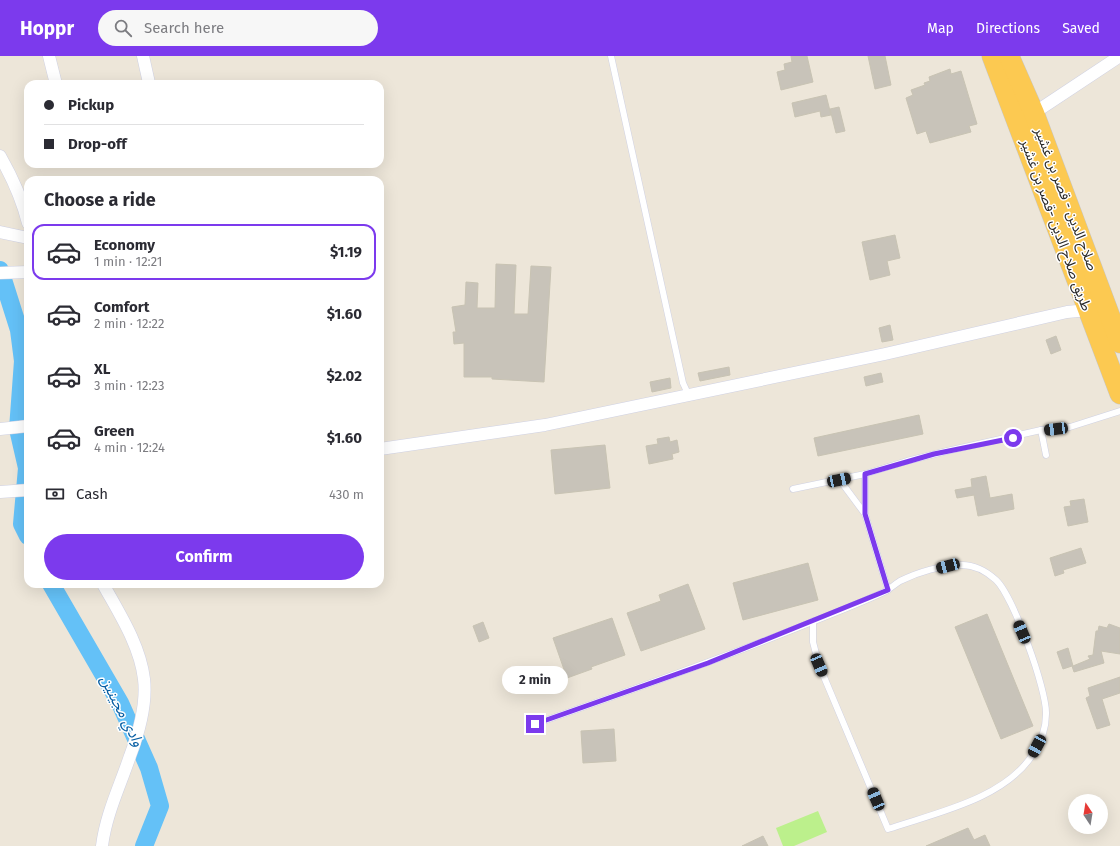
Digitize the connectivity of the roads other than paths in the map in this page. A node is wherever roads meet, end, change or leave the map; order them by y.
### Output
1 (49, 56) edge
2 (143, 56) edge
3 (611, 56) edge
4 (992, 56) edge
5 (1009, 56) edge
6 (1120, 56) edge
7 (55, 80) edge
8 (148, 80) edge
9 (1034, 113) junction
10 (0, 156) edge
11 (24, 211) edge
12 (0, 232) edge
13 (24, 237) edge
14 (0, 273) edge
15 (24, 273) edge
16 (1088, 310) junction
17 (1110, 335) edge
18 (1120, 394) edge
19 (689, 396) junction
20 (1120, 411) edge
21 (24, 426) edge
22 (0, 429) edge
23 (1041, 430) junction
24 (384, 448) edge
25 (1046, 455) dead end
26 (865, 474) junction
27 (839, 480) junction
28 (793, 489) dead end
29 (24, 490) edge
30 (5, 491) edge
31 (865, 514) junction
32 (105, 588) edge
33 (888, 590) junction
34 (813, 621) junction
35 (535, 724) dead end
36 (102, 846) edge

1 - 7 street
2 - 8 street
3 - 19 lane
4 - 16 highway, طريق صلاح الدين -قصر بن غشير
5 - 9 highway, صلاح الدين - قصر بن غشير
6 - 9 street
9 - 17 highway, صلاح الدين - قصر بن غشير
10 - 11 street
12 - 13 street
14 - 15 street
16 - 17 highway, طريق صلاح الدين -قصر بن غشير
16 - 19 street
17 - 18 highway, طريق صلاح الدين -قصر بن غشير
19 - 24 street
20 - 23 lane
21 - 22 street
23 - 25 lane
23 - 26 lane
26 - 27 lane
26 - 31 lane
27 - 28 lane
27 - 31 lane
29 - 30 street
31 - 33 lane
32 - 36 street
33 - 34 lane
33 - 34 lane
34 - 35 lane

